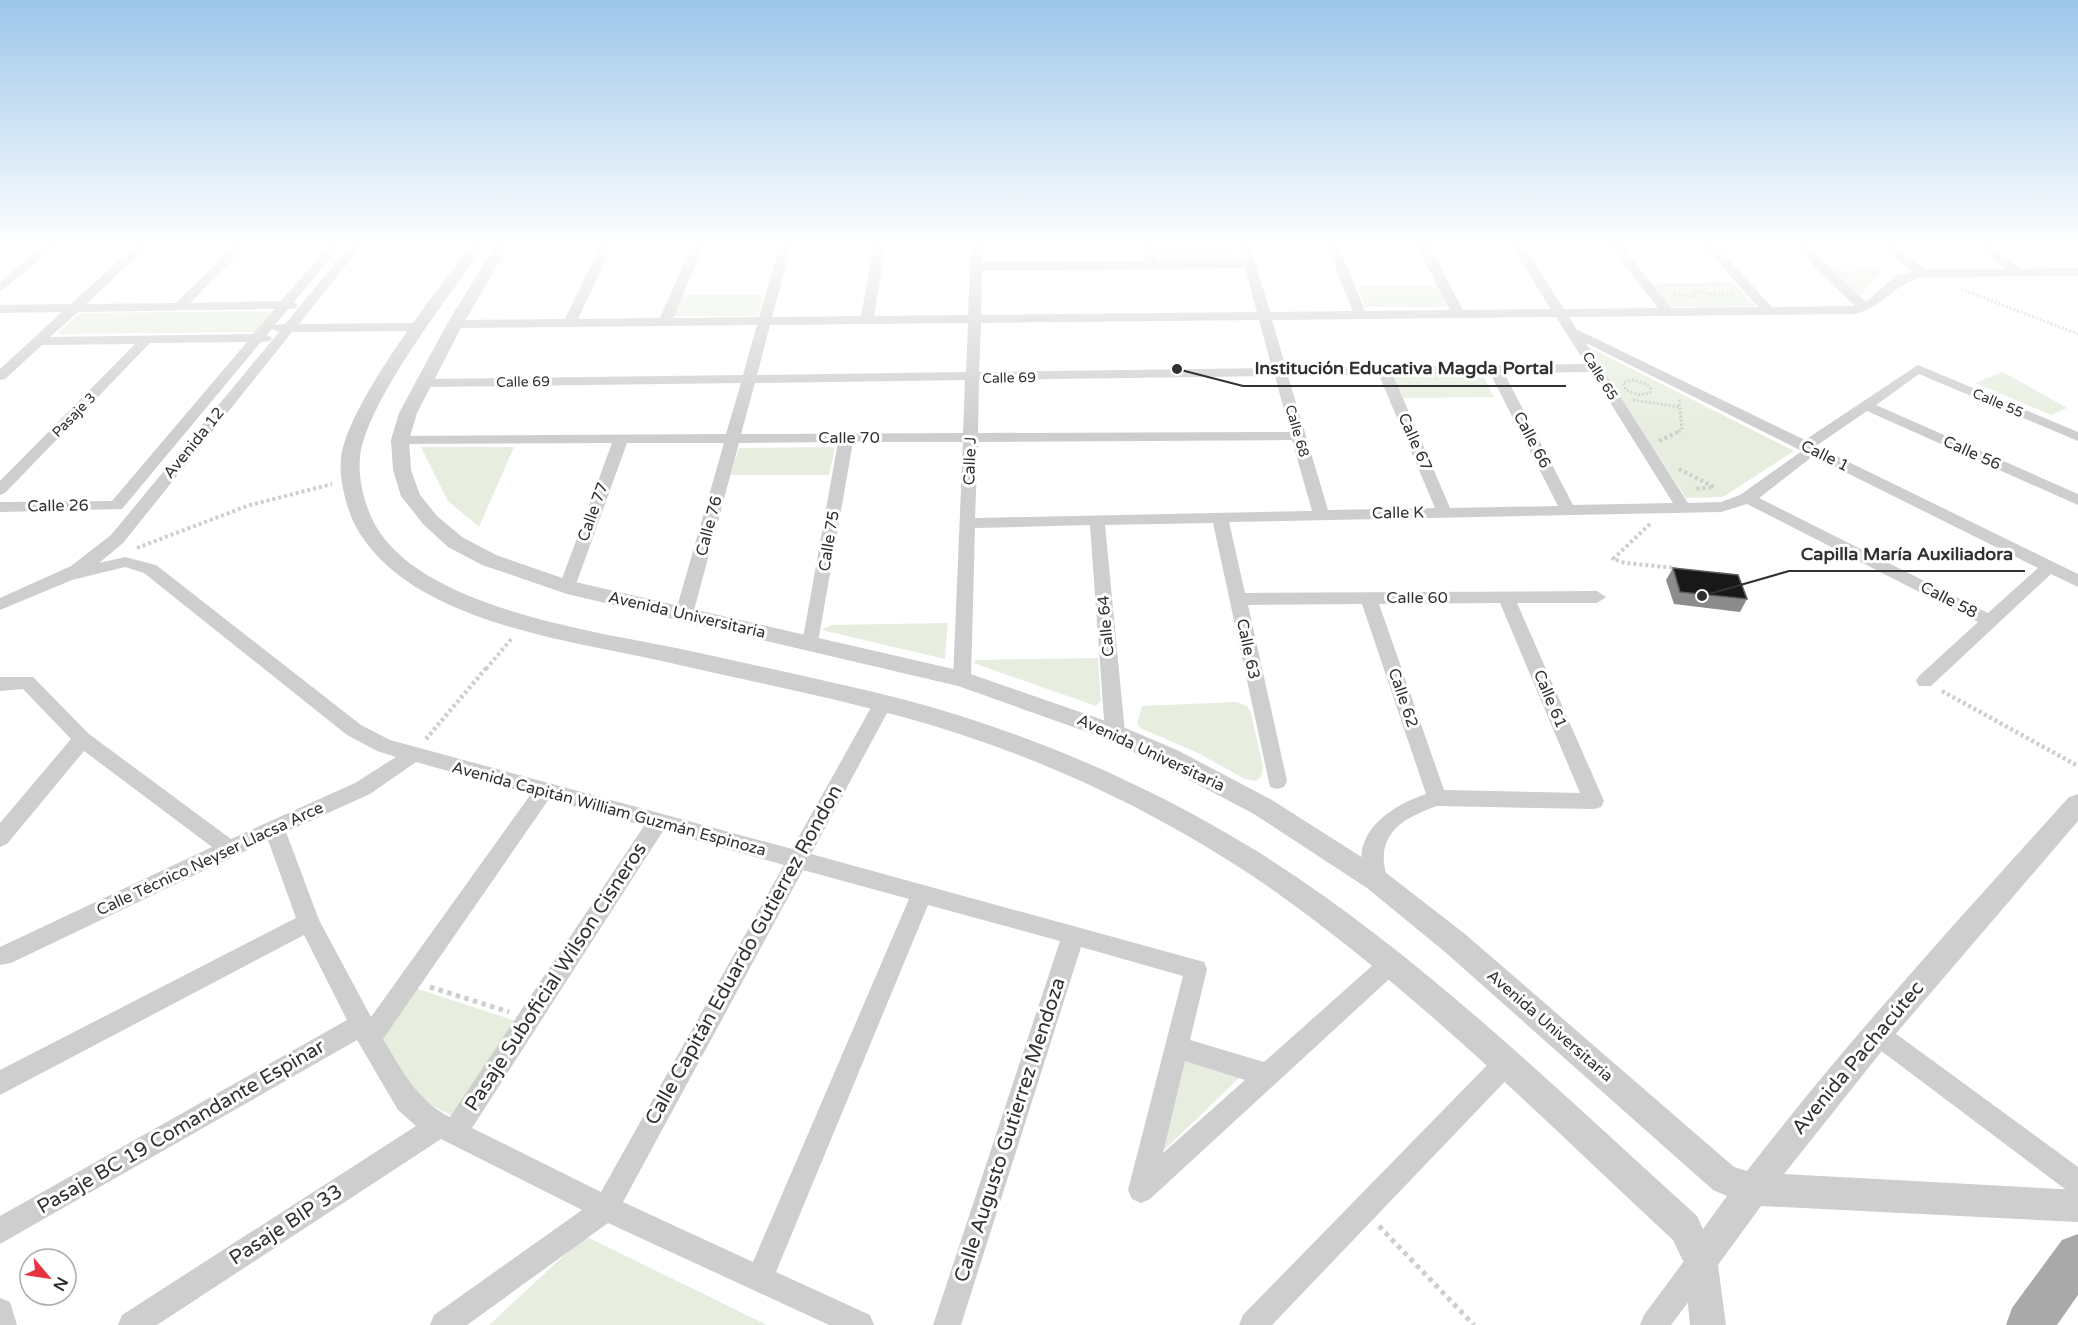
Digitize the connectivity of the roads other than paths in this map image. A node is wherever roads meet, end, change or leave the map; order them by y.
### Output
1 (76, 306) edge
2 (180, 306) joint
3 (198, 306) edge
4 (284, 306) edge
5 (304, 306) edge
6 (433, 306) edge
7 (466, 306) edge
8 (578, 306) edge
9 (672, 306) edge
10 (769, 306) edge
11 (869, 306) edge
12 (975, 306) edge
13 (1261, 306) edge
14 (1356, 306) edge
15 (1454, 306) edge
16 (1556, 306) edge
17 (1663, 306) edge
18 (1763, 306) edge
19 (1863, 306) edge
20 (1868, 306) edge
21 (74, 308) junction
22 (1865, 308) junction
23 (0, 309) edge
24 (1767, 309) junction
25 (1668, 312) junction
26 (1561, 314) junction
27 (1459, 315) junction
28 (1360, 316) junction
29 (1264, 317) junction
30 (974, 319) junction
31 (867, 320) junction
32 (765, 321) junction
33 (570, 322) junction
34 (665, 322) junction
35 (455, 324) junction
36 (417, 327) junction
37 (1571, 331) junction
38 (261, 333) junction
39 (282, 333) junction
40 (147, 339) junction
41 (38, 341) junction
42 (1595, 368) junction
43 (1495, 370) junction
44 (1385, 372) junction
45 (1281, 373) junction
46 (0, 376) edge
47 (972, 378) junction
48 (749, 380) junction
49 (424, 383) junction
50 (1865, 405) junction
51 (1299, 436) junction
52 (970, 437) junction
53 (2078, 437) edge
54 (621, 438) junction
55 (732, 438) junction
56 (846, 438) junction
57 (400, 440) junction
58 (1808, 448) junction
59 (0, 490) edge
60 (1747, 498) junction
61 (2078, 500) edge
62 (116, 506) joint
63 (0, 507) edge
64 (1684, 508) junction
65 (1568, 510) junction
66 (1444, 512) junction
67 (1321, 515) junction
68 (1220, 517) junction
69 (1097, 519) junction
70 (967, 523) junction
71 (2049, 567) junction
72 (72, 575) junction
73 (2078, 581) edge
74 (567, 587) junction
75 (1597, 597) dead end
76 (1369, 598) junction
77 (1506, 598) junction
78 (1237, 599) junction
79 (0, 604) edge
80 (684, 614) junction
81 (1990, 621) junction
82 (812, 644) junction
83 (962, 679) junction
84 (1925, 681) road end
85 (0, 684) edge
86 (884, 702) junction
87 (1115, 733) junction
88 (82, 739) junction
89 (412, 755) junction
90 (1277, 781) dead end
91 (544, 791) junction
92 (1437, 798) junction
93 (2078, 804) edge
94 (658, 822) junction
95 (274, 828) junction
96 (0, 838) edge
97 (229, 849) junction
98 (796, 860) junction
99 (1376, 880) junction
100 (922, 894) junction
101 (309, 922) junction
102 (1073, 936) junction
103 (3, 956) dead end
104 (1390, 964) junction
105 (365, 1032) junction
106 (1876, 1033) junction
107 (1177, 1047) junction
108 (1505, 1064) junction
109 (1268, 1075) junction
110 (0, 1083) edge
111 (447, 1129) junction
112 (2078, 1183) edge
113 (1750, 1189) junction
114 (2078, 1206) edge
115 (606, 1208) junction
116 (0, 1231) edge
117 (2078, 1256) edge
118 (1701, 1261) junction
119 (759, 1280) junction
120 (0, 1312) edge
121 (3, 1325) edge
122 (132, 1325) edge
123 (444, 1325) edge
124 (860, 1325) edge
125 (947, 1325) edge
126 (1253, 1325) edge
127 (1654, 1325) edge
128 (1708, 1325) edge
129 (2029, 1325) edge

1 - 21 street
2 - 3 street
2 - 21 street
4 - 38 street, Avenida 12
5 - 39 street, Avenida 12
6 - 36 street
7 - 35 street, Avenida Universitaria
8 - 33 street
9 - 34 street
10 - 32 street, Calle 76
11 - 31 street
12 - 30 street, Calle J
13 - 29 street, Calle 68
14 - 28 street
15 - 27 street
16 - 26 street, Calle 65
17 - 25 street
18 - 24 street
19 - 22 street
20 - 22 street
21 - 23 street
21 - 41 street
22 - 24 street
24 - 25 street
25 - 26 street
26 - 27 street
26 - 37 street, Calle 65
27 - 28 street
28 - 29 street
29 - 30 street
29 - 45 street, Calle 68
30 - 31 street
30 - 47 street, Calle J
31 - 32 street
32 - 34 street
32 - 48 street, Calle 76
33 - 34 street
33 - 35 street
35 - 49 street, Avenida Universitaria
36 - 39 street
36 - 86 street
37 - 42 street, Calle 65
37 - 58 street, Calle 1
38 - 39 street
38 - 40 street
38 - 62 street, Avenida 12
39 - 72 street, Avenida 12
40 - 41 street
40 - 59 street, Pasaje 3
41 - 46 street
42 - 43 street, Calle 69
42 - 64 street, Calle 65
43 - 44 street, Calle 69
43 - 65 street, Calle 66
44 - 45 street, Calle 69
44 - 66 street, Calle 67
45 - 47 street, Calle 69
45 - 51 street, Calle 68
47 - 48 street, Calle 69
47 - 52 street, Calle J
48 - 49 street, Calle 69
48 - 55 street, Calle 76
49 - 57 street, Avenida Universitaria
50 - 53 street, Calle 55
50 - 58 street
50 - 61 street, Calle 56
51 - 52 street, Calle 70
51 - 67 street, Calle 68
52 - 56 street, Calle 70
52 - 70 street, Calle J
54 - 55 street, Calle 70
54 - 57 street, Calle 70
54 - 74 street, Calle 77
55 - 56 street, Calle 70
55 - 80 street, Calle 76
56 - 82 street, Calle 75
57 - 74 street, Avenida Universitaria
58 - 60 street, Calle K
58 - 71 street, Calle 1
60 - 64 street, Calle K
60 - 81 street, Calle 58
62 - 63 street, Calle 26
64 - 65 street, Calle K
65 - 66 street, Calle K
66 - 67 street, Calle K
67 - 68 street, Calle K
68 - 69 street, Calle K
68 - 78 street, Calle 63
69 - 70 street, Calle K
69 - 87 street, Calle 64
70 - 83 street, Calle J
71 - 73 street, Calle 1
71 - 81 street
72 - 79 street, Avenida 12
72 - 89 street, Avenida Capitán William Guzmán Espinoza
74 - 80 street, Avenida Universitaria
75 - 77 street, Calle 60
76 - 77 street, Calle 60
76 - 78 street, Calle 60
76 - 92 street, Calle 62
77 - 92 street, Calle 61
78 - 90 street, Calle 63
80 - 82 street, Avenida Universitaria
81 - 84 street
82 - 83 street, Avenida Universitaria
83 - 87 street, Avenida Universitaria
85 - 88 street
86 - 98 street, Calle Capitán Eduardo Gutierrez Rondon
86 - 104 street
87 - 99 street, Avenida Universitaria
88 - 96 street
88 - 97 street
89 - 91 street, Avenida Capitán William Guzmán Espinoza
89 - 95 street, Calle Técnico Neyser Llacsa Arce
91 - 94 street, Avenida Capitán William Guzmán Espinoza
91 - 105 street
92 - 99 street
93 - 106 street, Avenida Pachacútec
94 - 98 street, Avenida Capitán William Guzmán Espinoza
94 - 111 street, Pasaje Suboficial Wilson Cisneros
95 - 97 street, Calle Técnico Neyser Llacsa Arce
95 - 101 street
97 - 103 street, Calle Técnico Neyser Llacsa Arce
98 - 100 street, Avenida Capitán William Guzmán Espinoza
98 - 115 street, Calle Capitán Eduardo Gutierrez Rondon
99 - 113 street, Avenida Universitaria
100 - 102 street, Avenida Capitán William Guzmán Espinoza
100 - 119 street
101 - 105 street
101 - 110 street
102 - 107 street, Avenida Capitán William Guzmán Espinoza
102 - 125 street, Calle Augusto Gutierrez Mendoza
104 - 108 street
104 - 109 street
105 - 111 street
105 - 116 street, Pasaje BC 19 Comandante Espinar
106 - 112 street
106 - 113 street, Avenida Pachacútec
107 - 109 street
107 - 109 street
108 - 118 street
108 - 126 street
111 - 115 street
111 - 122 street, Pasaje BIP 33
113 - 114 street, Avenida Universitaria
113 - 118 street, Avenida Pachacútec
115 - 119 street
115 - 123 street
117 - 129 main road
118 - 127 street, Avenida Pachacútec
118 - 128 street
119 - 124 street
120 - 121 street

